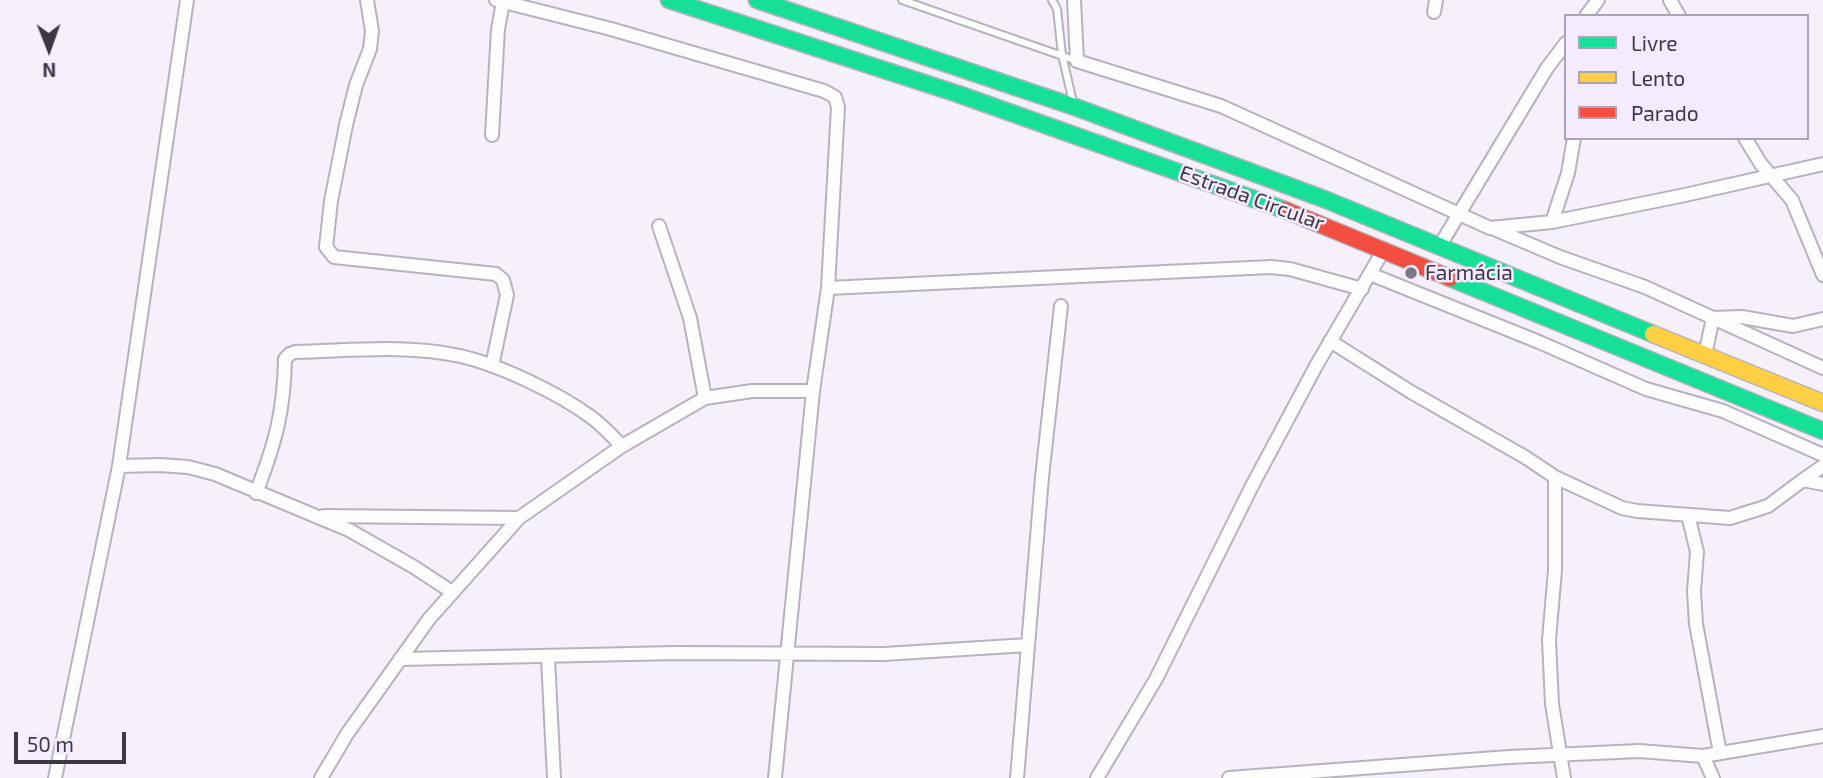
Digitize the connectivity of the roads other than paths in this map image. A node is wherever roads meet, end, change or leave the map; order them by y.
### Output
1 (187, 0) edge
2 (368, 0) edge
3 (669, 0) edge
4 (902, 0) edge
5 (1052, 0) edge
6 (1074, 0) edge
7 (499, 1) edge
8 (764, 1) edge
9 (1564, 46) edge
10 (1062, 55) junction
11 (1077, 61) junction
12 (1074, 107) junction
13 (492, 135) dead end
14 (1574, 140) edge
15 (1746, 140) edge
16 (1823, 164) edge
17 (1773, 176) junction
18 (1460, 214) junction
19 (1552, 222) junction
20 (659, 226) dead end
21 (1490, 228) junction
22 (1439, 247) junction
23 (1383, 251) junction
24 (1370, 274) junction
25 (1823, 274) edge
26 (828, 288) junction
27 (1362, 289) junction
28 (1061, 306) dead end
29 (1713, 318) junction
30 (1823, 319) edge
31 (1573, 329) junction
32 (1330, 341) junction
33 (1566, 354) junction
34 (1705, 355) junction
35 (492, 366) junction
36 (1823, 368) edge
37 (813, 391) junction
38 (705, 398) junction
39 (1823, 403) edge
40 (1823, 431) edge
41 (622, 446) junction
42 (1823, 455) edge
43 (120, 466) junction
44 (1823, 466) edge
45 (1555, 477) junction
46 (1803, 480) junction
47 (1823, 484) edge
48 (256, 493) junction
49 (1688, 515) junction
50 (319, 516) junction
51 (519, 518) junction
52 (452, 592) junction
53 (1028, 645) junction
54 (788, 654) junction
55 (548, 658) junction
56 (400, 659) junction
57 (1823, 736) edge
58 (1720, 753) junction
59 (1559, 755) junction
60 (1703, 756) junction
61 (55, 778) edge
62 (321, 778) edge
63 (554, 778) edge
64 (775, 778) edge
65 (1017, 778) edge
66 (1097, 778) edge
67 (1230, 778) edge
68 (1564, 778) edge
69 (1713, 778) edge

1 - 43 street
2 - 35 street
3 - 23 main road, Estrada Circular
4 - 10 lane
5 - 10 lane
6 - 11 street
7 - 13 street
7 - 26 street
8 - 12 main road, Estrada Circular
9 - 18 street
10 - 11 lane
10 - 12 lane
11 - 18 street
12 - 22 main road, Estrada Circular
14 - 19 street
15 - 17 street
16 - 17 street
17 - 19 street
17 - 25 street
18 - 21 street
18 - 22 street
19 - 21 street
20 - 38 street
21 - 29 street
22 - 34 main road, Estrada Circular
23 - 24 street
23 - 31 main road, Estrada Circular
24 - 27 street
24 - 33 street
26 - 27 street
26 - 37 street
27 - 32 street
28 - 53 street
29 - 30 street
29 - 34 street
29 - 36 street
31 - 33 street
31 - 40 main road, Estrada Circular
32 - 45 street
32 - 66 street
33 - 42 street
34 - 39 main road, Estrada Circular
35 - 41 street
35 - 48 street
37 - 38 street
37 - 54 street
38 - 41 street
41 - 51 street
43 - 48 street
43 - 61 street
44 - 46 street
45 - 49 street
45 - 59 street
46 - 47 street
46 - 49 street
48 - 50 street
49 - 58 street
50 - 51 street
50 - 52 street
51 - 52 street
52 - 56 street
53 - 54 street
53 - 65 street
54 - 55 street
54 - 64 street
55 - 56 street
55 - 63 street
56 - 62 street
57 - 58 street
58 - 60 street
59 - 60 street
59 - 67 street
59 - 68 street
60 - 69 street

